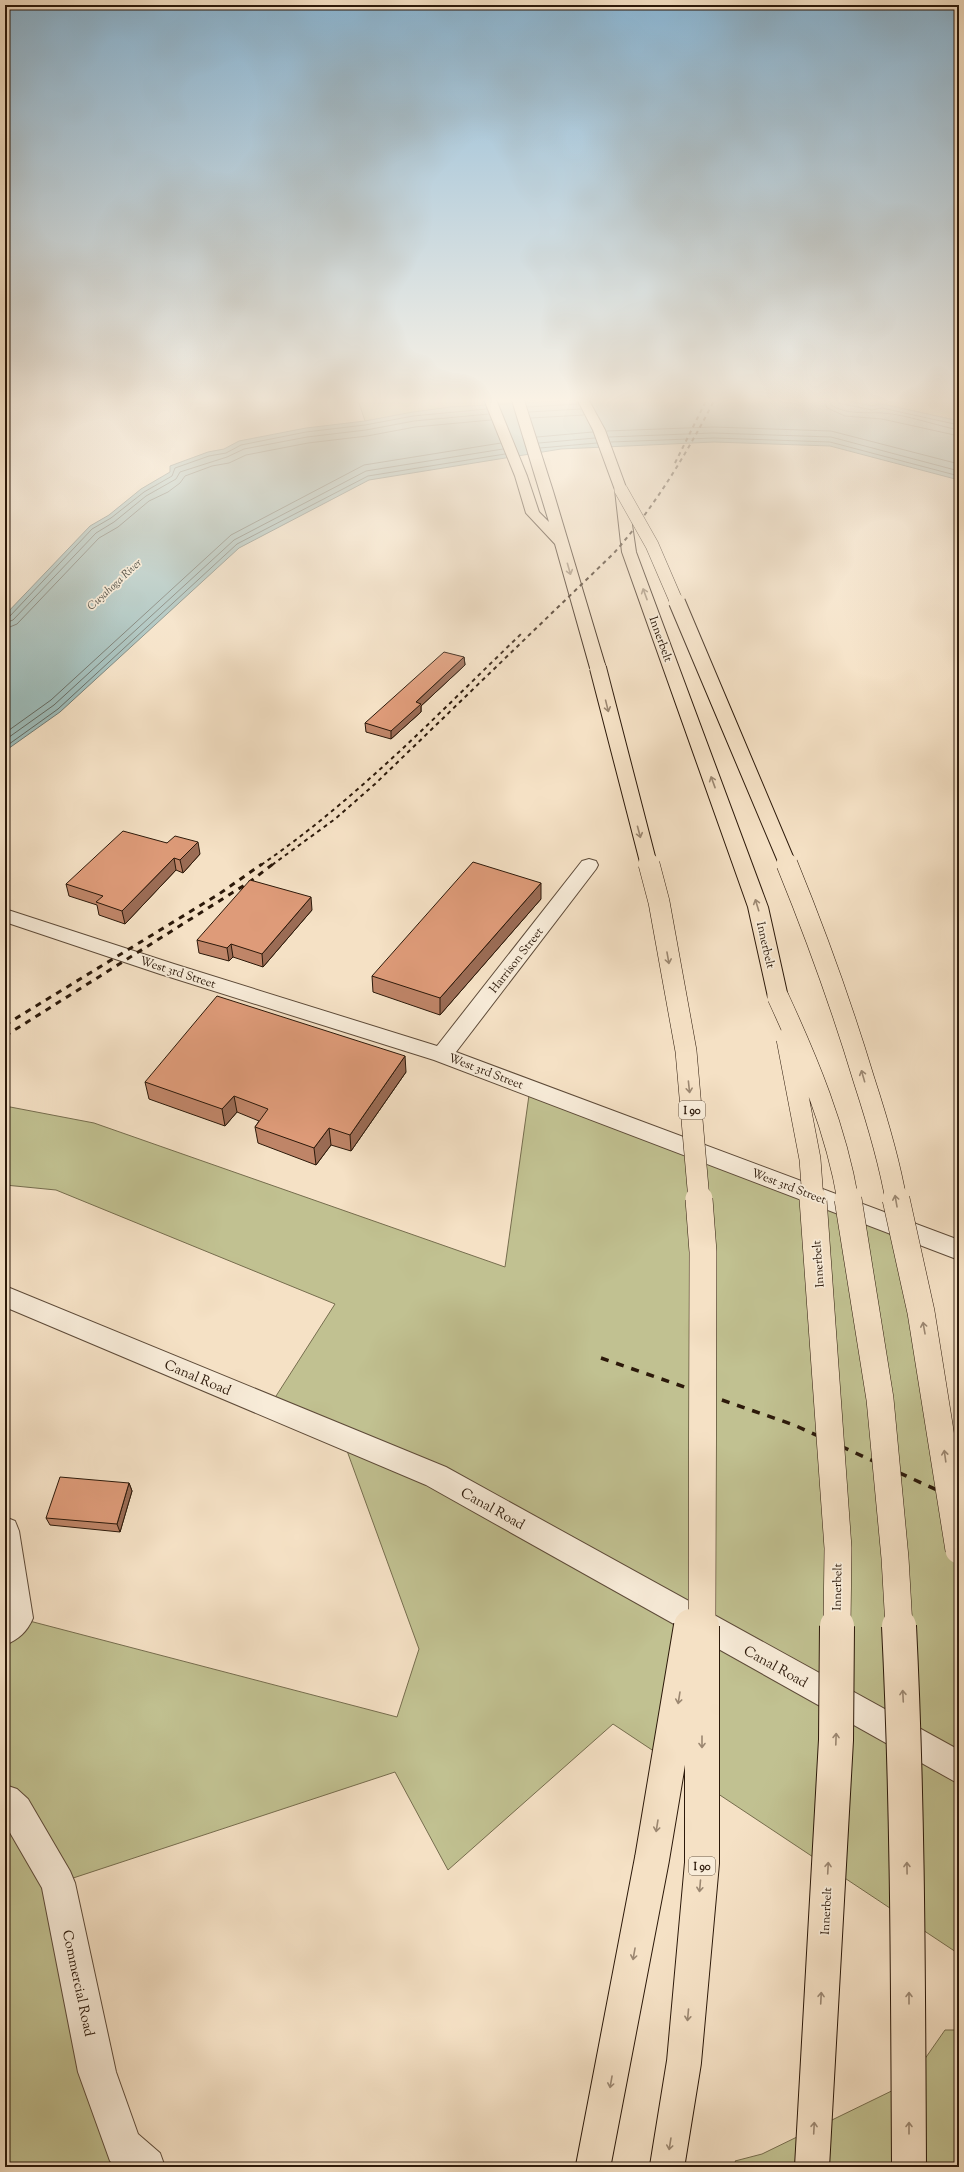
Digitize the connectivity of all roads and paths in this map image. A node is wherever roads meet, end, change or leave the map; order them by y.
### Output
1 (528, 498) edge
2 (550, 498) edge
3 (622, 498) edge
4 (626, 498) edge
5 (562, 543) junction
6 (589, 865) dead end
7 (5, 915) edge
8 (778, 997) junction
9 (442, 1055) junction
10 (959, 1250) edge
11 (8, 1301) edge
12 (5, 1531) edge
13 (959, 1550) edge
14 (701, 1563) junction
15 (5, 1630) edge
16 (959, 1768) edge
17 (5, 1801) edge
18 (146, 2167) edge
19 (593, 2167) edge
20 (667, 2167) edge
21 (812, 2167) edge
22 (909, 2167) edge

1 - 5 highway
2 - 5 highway, I 90
8 -> 3 highway, Innerbelt, bridge
13 -> 4 highway, bridge
5 -> 14 highway, I 90, bridge
6 - 9 street, Harrison Street
7 - 9 street, West 3rd Street
21 -> 8 highway, Innerbelt, bridge
22 -> 8 highway, bridge
9 - 10 street, West 3rd Street
11 - 16 street, Canal Road
12 - 15 street
14 -> 19 highway, bridge
14 -> 20 highway, I 90, bridge
17 - 18 street, Commercial Road

